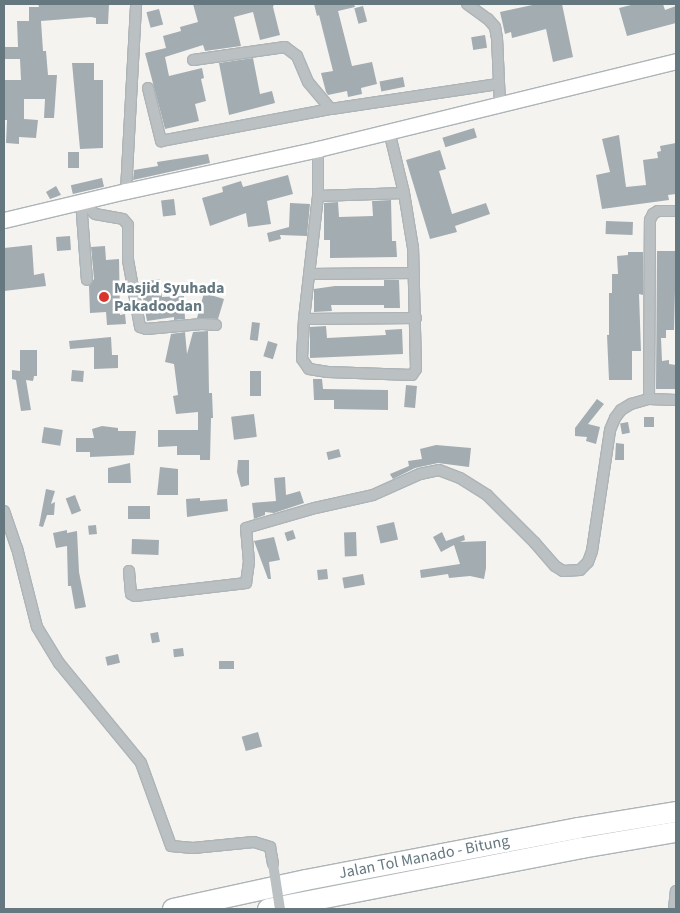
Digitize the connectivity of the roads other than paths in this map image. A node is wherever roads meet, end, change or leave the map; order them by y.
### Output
1 (136, 4) edge
2 (467, 4) edge
3 (193, 60) dead end
4 (676, 61) edge
5 (498, 84) junction
6 (148, 88) dead end
7 (500, 105) junction
8 (331, 108) junction
9 (389, 131) junction
10 (318, 149) junction
11 (126, 191) junction
12 (404, 193) junction
13 (318, 196) junction
14 (83, 200) junction
15 (676, 211) edge
16 (4, 220) edge
17 (414, 273) junction
18 (309, 274) junction
19 (87, 280) dead end
20 (416, 318) junction
21 (304, 320) junction
22 (216, 325) dead end
23 (649, 399) junction
24 (676, 400) edge
25 (4, 511) edge
26 (129, 572) dead end
27 (676, 812) edge
28 (676, 832) edge
29 (676, 891) edge
30 (173, 909) edge
31 (268, 909) edge
32 (280, 909) edge
33 (674, 909) edge

1 - 11 street
2 - 5 street
3 - 8 street
4 - 7 street
5 - 7 street
5 - 8 street
6 - 8 street
7 - 9 street
9 - 10 street
9 - 12 street
10 - 11 street
10 - 13 street
11 - 14 street
12 - 13 street
12 - 17 street
13 - 18 street
14 - 16 street
14 - 19 street
14 - 22 street
15 - 23 street
17 - 18 street
17 - 20 street
18 - 21 street
20 - 21 street
20 - 21 street
23 - 24 street
23 - 26 street
25 - 32 street, bridge
27 - 30 highway, Jalan Tol Manado - Bitung
28 - 31 highway, Jalan Tol Manado - Bitung
29 - 33 street

